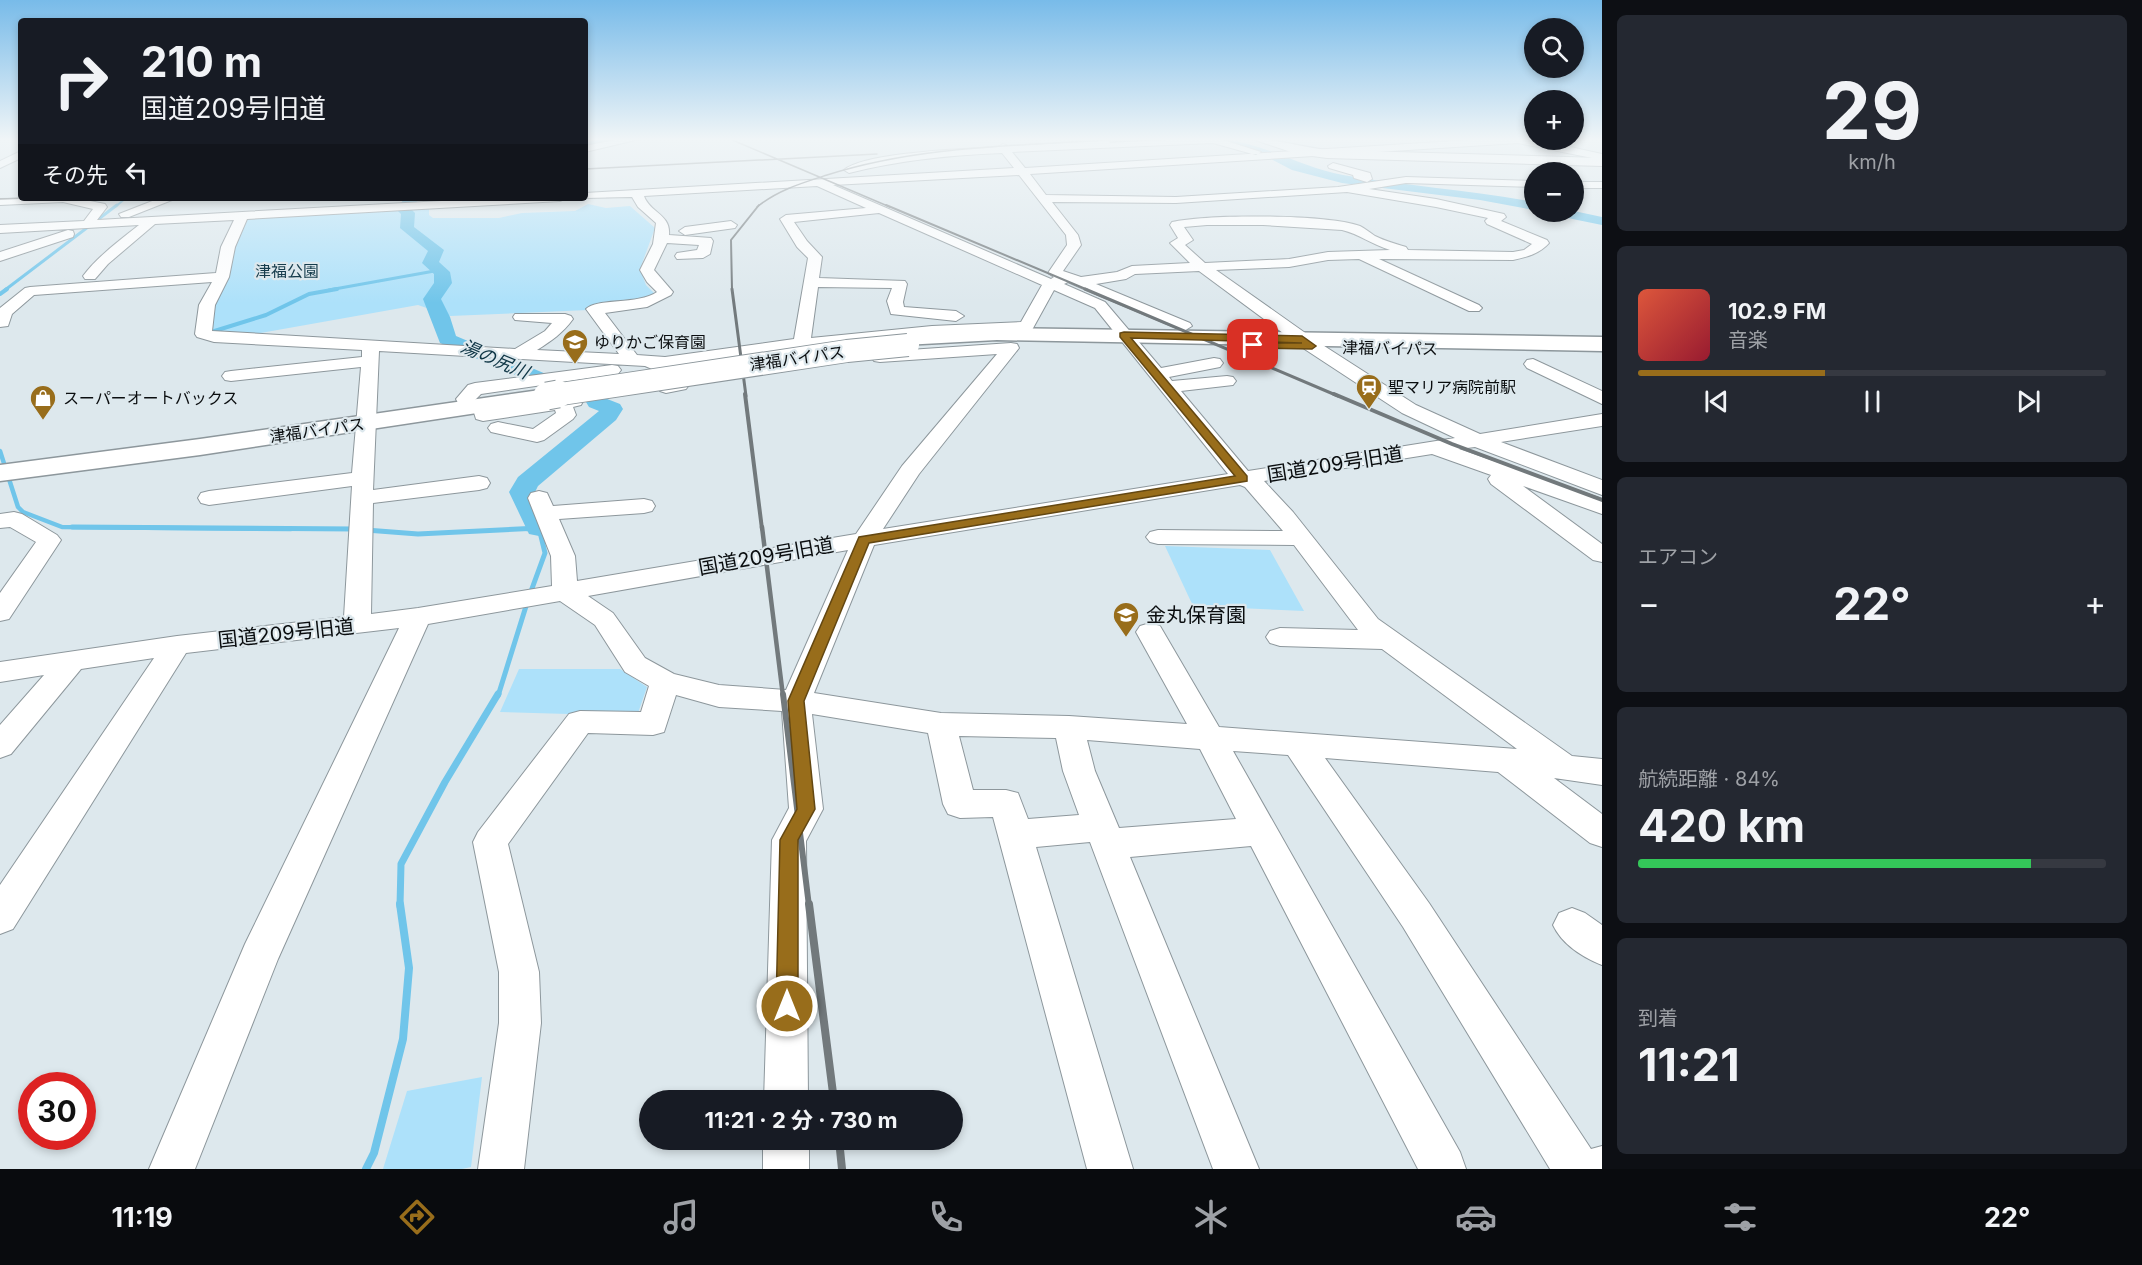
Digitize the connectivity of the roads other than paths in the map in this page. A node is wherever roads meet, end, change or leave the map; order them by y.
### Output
1 (637, 193) edge
2 (1274, 193) edge
3 (627, 194) edge
4 (844, 194) edge
5 (872, 194) edge
6 (1038, 194) edge
7 (1224, 194) edge
8 (1244, 194) edge
9 (1269, 194) edge
10 (1377, 194) edge
11 (588, 196) edge
12 (1248, 196) junction
13 (1392, 196) junction
14 (1174, 197) junction
15 (1233, 197) junction
16 (1041, 198) junction
17 (21, 201) edge
18 (72, 201) edge
19 (162, 201) edge
20 (301, 201) edge
21 (307, 201) edge
22 (457, 201) edge
23 (517, 201) edge
24 (0, 202) edge
25 (247, 202) dead end
26 (403, 203) edge
27 (1364, 203) dead end
28 (1289, 206) dead end
29 (1509, 206) dead end
30 (906, 207) junction
31 (882, 210) junction
32 (545, 212) dead end
33 (301, 213) junction
34 (0, 214) edge
35 (1485, 214) junction
36 (242, 216) junction
37 (151, 221) junction
38 (1195, 222) junction
39 (1220, 222) junction
40 (96, 224) junction
41 (1314, 224) junction
42 (731, 225) dead end
43 (919, 225) junction
44 (46, 227) junction
45 (882, 227) dead end
46 (0, 229) edge
47 (827, 229) dead end
48 (792, 230) junction
49 (1235, 234) dead end
50 (662, 236) junction
51 (0, 237) edge
52 (1413, 254) junction
53 (1361, 255) junction
54 (682, 256) dead end
55 (0, 257) edge
56 (1202, 267) junction
57 (90, 276) dead end
58 (222, 277) junction
59 (1063, 279) junction
60 (811, 282) junction
61 (1474, 308) dead end
62 (521, 317) dead end
63 (1031, 322) junction
64 (2, 323) dead end
65 (1184, 326) dead end
66 (1127, 339) junction
67 (1307, 342) junction
68 (802, 343) junction
69 (1602, 344) edge
70 (1602, 352) edge
71 (516, 355) junction
72 (370, 360) junction
73 (632, 360) junction
74 (665, 362) junction
75 (1214, 363) dead end
76 (1533, 364) dead end
77 (231, 376) dead end
78 (1162, 381) junction
79 (1227, 381) dead end
80 (259, 386) dead end
81 (551, 395) junction
82 (1602, 398) edge
83 (472, 402) junction
84 (365, 418) junction
85 (1602, 420) edge
86 (498, 428) dead end
87 (1479, 441) junction
88 (1436, 448) junction
89 (0, 461) edge
90 (0, 472) edge
91 (1504, 472) junction
92 (1243, 478) junction
93 (480, 483) dead end
94 (362, 488) junction
95 (1602, 488) edge
96 (209, 498) dead end
97 (644, 506) dead end
98 (1602, 507) edge
99 (0, 521) edge
100 (1158, 537) dead end
101 (1299, 538) junction
102 (864, 540) junction
103 (1602, 555) edge
104 (565, 592) junction
105 (0, 613) edge
106 (418, 617) junction
107 (357, 625) junction
108 (1150, 632) dead end
109 (1280, 637) dead end
110 (1389, 640) junction
111 (177, 645) junction
112 (73, 660) junction
113 (0, 672) edge
114 (665, 682) junction
115 (796, 701) junction
116 (941, 724) junction
117 (1068, 727) junction
118 (1210, 738) junction
119 (1298, 745) junction
120 (0, 746) edge
121 (1505, 760) junction
122 (1566, 768) junction
123 (1602, 772) edge
124 (1260, 831) junction
125 (1602, 833) edge
126 (1015, 835) junction
127 (1105, 836) junction
128 (0, 917) edge
129 (1572, 925) dead end
130 (1602, 947) edge
131 (786, 1090) edge
132 (786, 1150) edge
133 (172, 1169) edge
134 (501, 1169) edge
135 (786, 1169) edge
136 (1110, 1169) edge
137 (1236, 1169) edge
138 (1443, 1169) edge
139 (1577, 1169) edge

1 - 50 street
2 - 28 street
3 - 11 street
4 - 31 street
5 - 30 street
6 - 16 street
7 - 15 street
8 - 12 street
9 - 12 street
10 - 13 street
12 - 15 street
13 - 27 street
13 - 35 street
14 - 15 street
14 - 16 street
14 - 38 street
16 - 59 street
17 - 24 street
18 - 40 street
19 - 40 street
20 - 25 street
21 - 33 street
22 - 26 street
23 - 32 street
26 - 33 street
29 - 35 street
30 - 31 street
30 - 59 street
31 - 43 street
31 - 48 street
33 - 36 street
34 - 44 street
35 - 52 street
36 - 37 street
36 - 58 street
37 - 40 street
37 - 57 street
38 - 39 street
38 - 56 street
39 - 41 street
39 - 41 street
39 - 49 street
40 - 44 street
40 - 55 street
41 - 52 street
42 - 50 street
43 - 45 street
43 - 59 street
44 - 46 street
44 - 51 street
47 - 48 street
48 - 60 street
50 - 54 street
50 - 73 street
52 - 53 street
53 - 56 street
53 - 61 street
56 - 59 street
56 - 67 street
58 - 64 street
58 - 72 street
59 - 63 street
59 - 65 street
59 - 66 street
60 - 63 street
60 - 68 street
62 - 71 street
63 - 68 street
66 - 67 highway, 津福バイパス
66 - 78 street
66 - 81 highway, 津福バイパス, bridge
67 - 69 highway, 津福バイパス
67 - 70 highway, 津福バイパス
67 - 87 street
68 - 74 street
68 - 102 street
71 - 72 street
71 - 73 street
72 - 77 street
72 - 80 street
72 - 84 street
73 - 74 street
74 - 81 street
74 - 83 street
75 - 78 street
76 - 82 street
78 - 79 street
78 - 92 street
81 - 83 highway, 津福バイパス
81 - 86 street
83 - 84 highway, 津福バイパス
84 - 89 highway, 津福バイパス
84 - 90 highway, 津福バイパス
84 - 94 street
85 - 87 street, 国道209号旧道
87 - 88 street, 国道209号旧道
87 - 95 street
88 - 91 street
88 - 92 street, 国道209号旧道
91 - 98 street
91 - 103 street
92 - 101 street
92 - 102 street, 国道209号旧道
93 - 94 street
94 - 96 street
94 - 107 street
97 - 104 street
99 - 105 street
100 - 101 street
101 - 110 street
102 - 104 street, 国道209号旧道
102 - 115 street
104 - 106 street, 国道209号旧道
104 - 114 street
106 - 107 street, 国道209号旧道
106 - 133 street
107 - 111 street, 国道209号旧道
108 - 118 street
109 - 110 street
110 - 122 street
111 - 112 street, 国道209号旧道
111 - 128 street
112 - 113 street, 国道209号旧道
112 - 120 street
114 - 115 street
114 - 134 street
115 - 116 street
115 - 131 street
116 - 117 street
116 - 126 street
117 - 118 street
117 - 127 street
118 - 119 street
118 - 124 street
119 - 121 street
119 - 139 street
121 - 122 street
121 - 125 street
122 - 123 street
124 - 127 street
124 - 138 street
126 - 127 street
126 - 136 street
127 - 137 street
129 - 130 street
132 - 135 street

